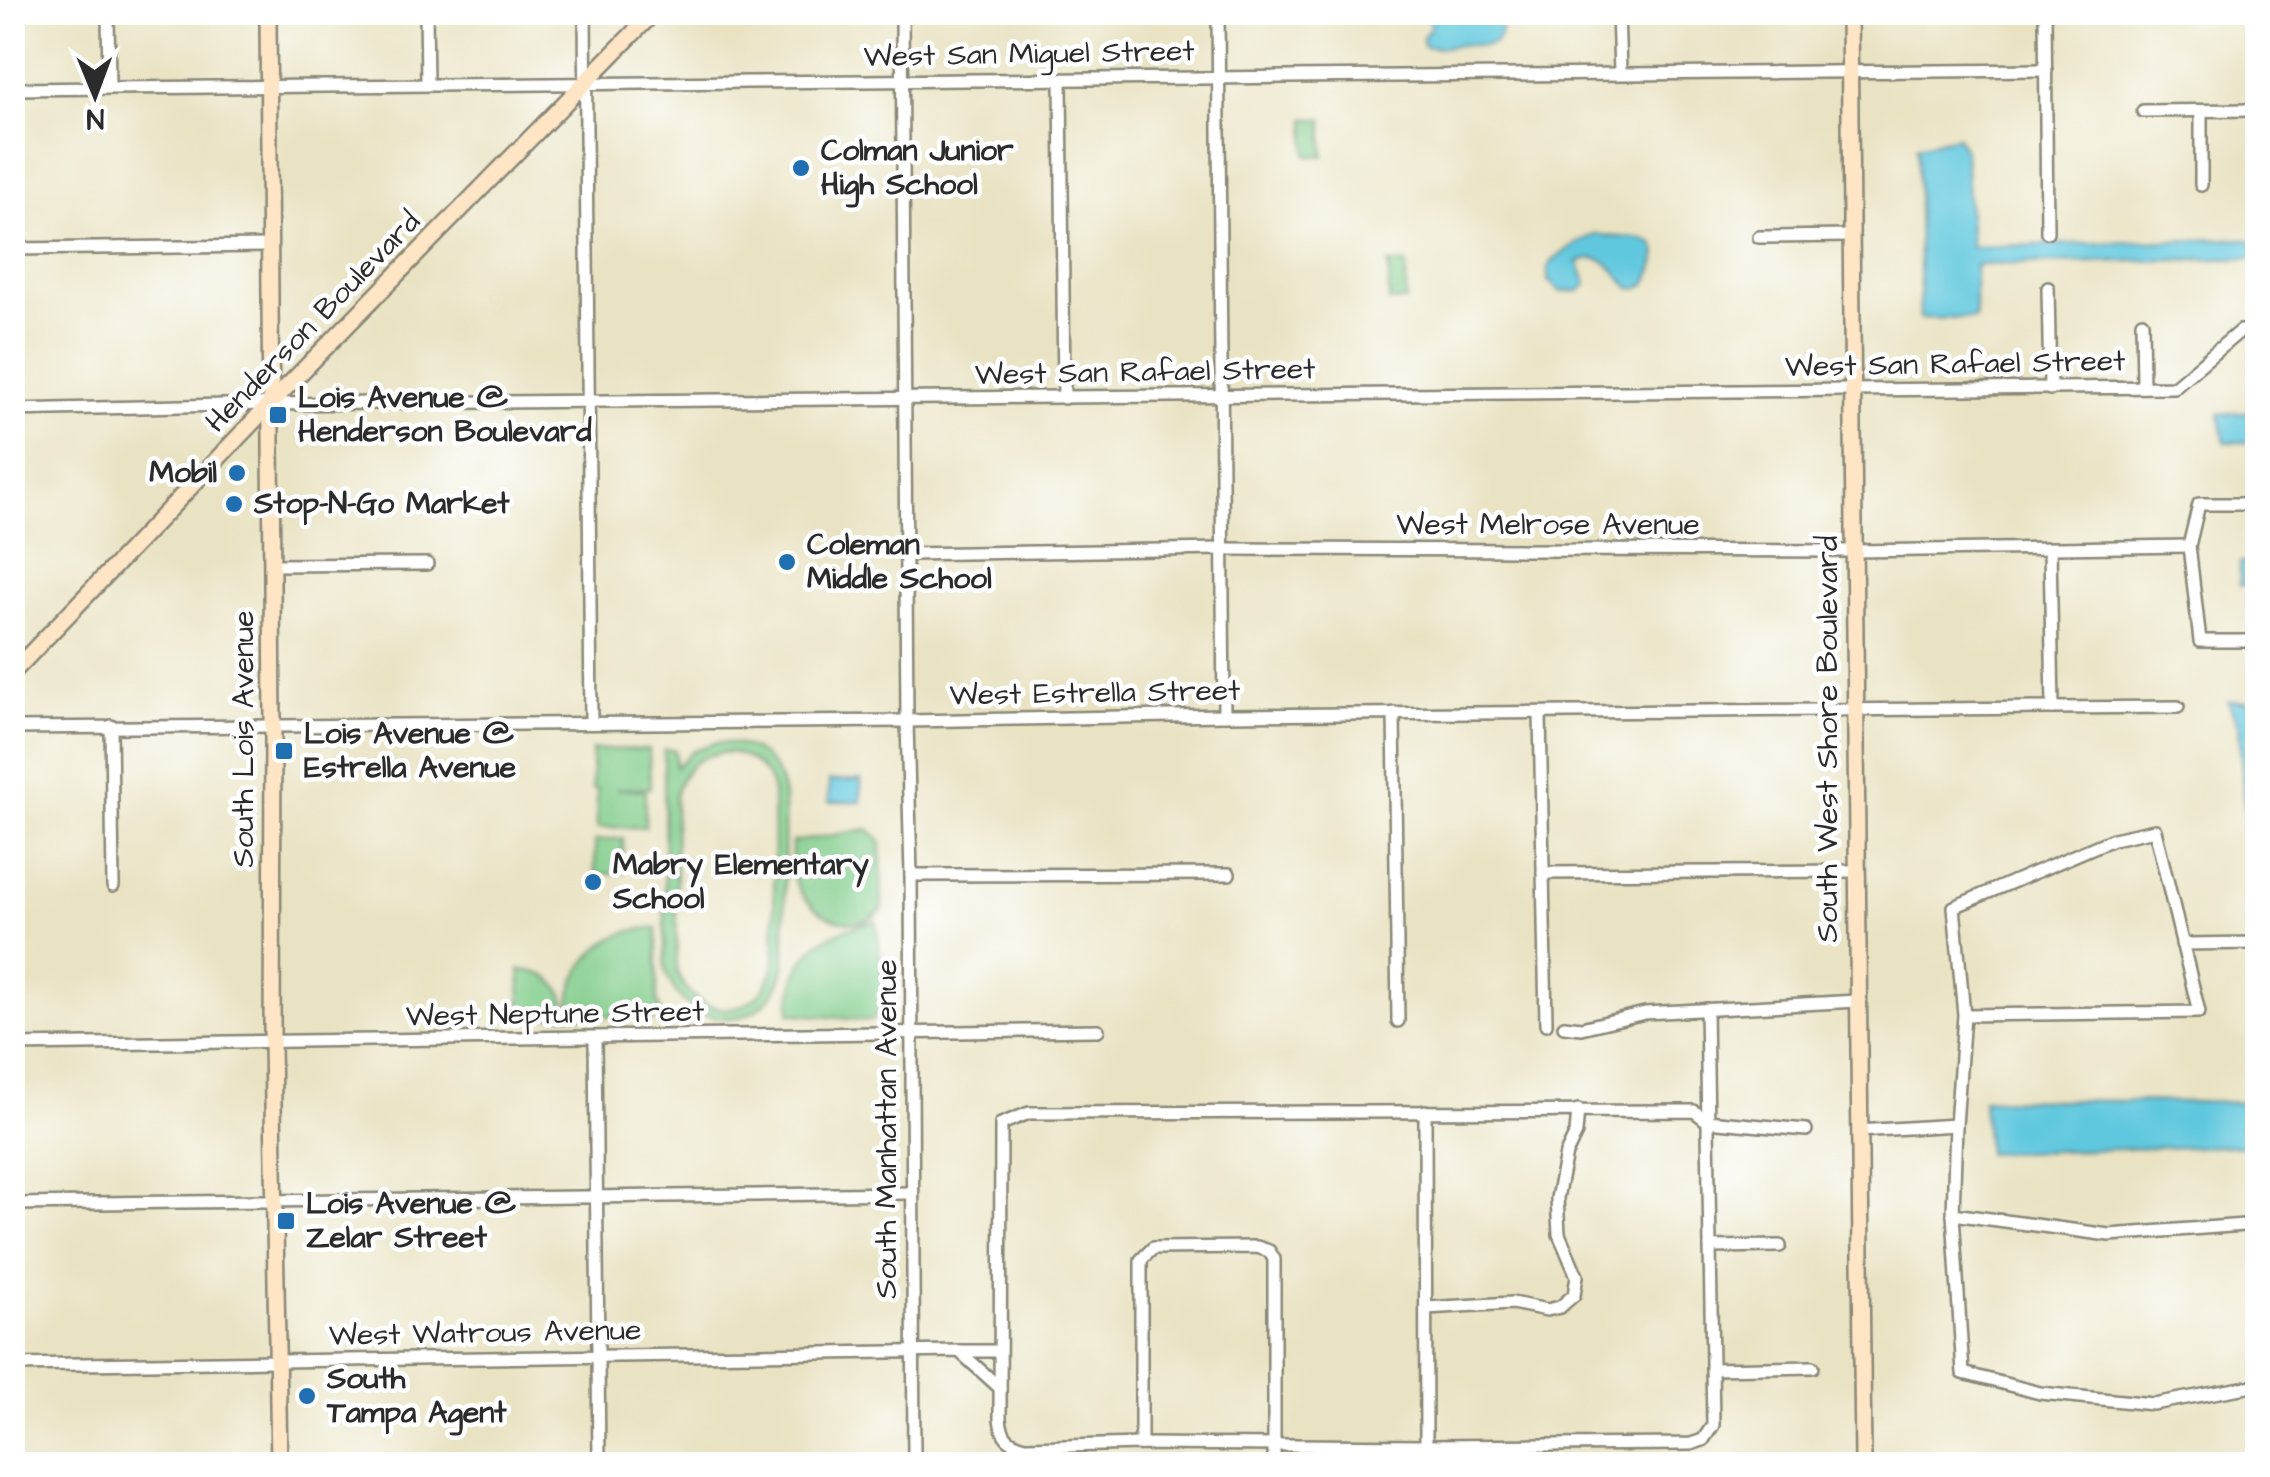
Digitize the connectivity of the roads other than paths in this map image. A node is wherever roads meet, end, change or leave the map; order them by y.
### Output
1 (108, 12) edge
2 (268, 12) edge
3 (426, 12) edge
4 (585, 12) edge
5 (654, 12) edge
6 (902, 12) edge
7 (1218, 12) edge
8 (1618, 12) edge
9 (1848, 12) edge
10 (2046, 12) edge
11 (2046, 70) junction
12 (1849, 71) junction
13 (1620, 72) junction
14 (1218, 77) junction
15 (1061, 79) junction
16 (902, 81) junction
17 (586, 83) junction
18 (428, 84) junction
19 (268, 86) junction
20 (109, 88) junction
21 (12, 89) edge
22 (2201, 110) junction
23 (2258, 110) edge
24 (2142, 111) dead end
25 (2201, 185) dead end
26 (2047, 232) dead end
27 (1850, 236) junction
28 (1759, 238) dead end
29 (269, 246) junction
30 (12, 249) edge
31 (2048, 288) dead end
32 (2142, 322) dead end
33 (2258, 331) edge
34 (2050, 388) junction
35 (2143, 388) junction
36 (1853, 390) junction
37 (1222, 396) junction
38 (1064, 398) junction
39 (906, 400) junction
40 (590, 403) junction
41 (270, 404) junction
42 (12, 410) edge
43 (2258, 504) edge
44 (2189, 546) junction
45 (2050, 548) junction
46 (1223, 549) junction
47 (1854, 551) junction
48 (906, 554) junction
49 (427, 564) dead end
50 (272, 565) junction
51 (2258, 641) edge
52 (12, 672) edge
53 (2178, 707) dead end
54 (2053, 708) junction
55 (1856, 710) junction
56 (1540, 713) junction
57 (1394, 714) junction
58 (1224, 715) junction
59 (907, 721) junction
60 (591, 722) junction
61 (273, 724) junction
62 (112, 726) junction
63 (12, 728) edge
64 (1857, 870) junction
65 (1543, 873) junction
66 (1229, 874) dead end
67 (912, 875) junction
68 (113, 886) dead end
69 (2258, 943) edge
70 (2182, 944) junction
71 (1857, 1001) junction
72 (1706, 1009) junction
73 (1964, 1014) junction
74 (1398, 1021) dead end
75 (1546, 1024) dead end
76 (1564, 1026) dead end
77 (1098, 1030) dead end
78 (912, 1033) junction
79 (595, 1038) junction
80 (272, 1042) junction
81 (12, 1045) edge
82 (1578, 1110) junction
83 (1425, 1111) junction
84 (1707, 1121) junction
85 (1956, 1125) junction
86 (1806, 1130) dead end
87 (1858, 1131) junction
88 (912, 1193) junction
89 (597, 1197) junction
90 (275, 1201) junction
91 (12, 1204) edge
92 (1953, 1214) junction
93 (2258, 1224) edge
94 (1780, 1246) dead end
95 (1710, 1247) junction
96 (1426, 1308) junction
97 (999, 1350) junction
98 (959, 1351) junction
99 (913, 1352) junction
100 (598, 1356) junction
101 (277, 1361) junction
102 (12, 1365) edge
103 (1814, 1367) dead end
104 (1712, 1369) junction
105 (2258, 1386) edge
106 (1000, 1388) junction
107 (1140, 1444) junction
108 (1275, 1446) junction
109 (1426, 1446) junction
110 (279, 1464) edge
111 (599, 1464) edge
112 (914, 1464) edge
113 (1274, 1464) edge
114 (1863, 1464) edge

1 - 20 street
2 - 19 street, South Lois Avenue
3 - 18 street
4 - 17 street
5 - 17 street, Henderson Boulevard
6 - 16 street, South Manhattan Avenue
7 - 14 street
8 - 13 street
9 - 12 street, South West Shore Boulevard
10 - 11 street
11 - 12 street, West San Miguel Street
11 - 26 street
12 - 13 street, West San Miguel Street
12 - 27 street, South West Shore Boulevard
13 - 14 street, West San Miguel Street
14 - 15 street, West San Miguel Street
14 - 37 street
15 - 16 street, West San Miguel Street
15 - 38 street
16 - 17 street, West San Miguel Street
16 - 39 street, South Manhattan Avenue
17 - 18 street, West San Miguel Street
17 - 40 street
17 - 41 street, Henderson Boulevard
18 - 19 street, West San Miguel Street
19 - 20 street, West San Miguel Street
19 - 29 street, South Lois Avenue
20 - 21 street, West San Miguel Street
22 - 23 street
22 - 24 street
22 - 25 street
27 - 28 street
27 - 36 street, South West Shore Boulevard
29 - 30 street
29 - 41 street, South Lois Avenue
31 - 34 street
32 - 35 street
33 - 35 street, West San Rafael Street
34 - 35 street, West San Rafael Street
34 - 36 street, West San Rafael Street
36 - 37 street, West San Rafael Street
36 - 47 street, South West Shore Boulevard
37 - 38 street, West San Rafael Street
37 - 46 street
38 - 39 street, West San Rafael Street
39 - 40 street, West San Rafael Street
39 - 48 street, South Manhattan Avenue
40 - 41 street, West San Rafael Street
40 - 60 street
41 - 42 street, West San Rafael Street
41 - 50 street, South Lois Avenue
41 - 52 street, Henderson Boulevard
43 - 44 street
44 - 45 street, West Melrose Avenue
44 - 51 street
45 - 47 street, West Melrose Avenue
45 - 54 street
46 - 47 street, West Melrose Avenue
46 - 48 street, West Melrose Avenue
46 - 58 street
47 - 55 street, South West Shore Boulevard
48 - 59 street, South Manhattan Avenue
49 - 50 street
50 - 61 street, South Lois Avenue
53 - 54 street, West Estrella Street
54 - 55 street, West Estrella Street
55 - 56 street, West Estrella Street
55 - 64 street, South West Shore Boulevard
56 - 57 street, West Estrella Street
56 - 65 street
57 - 58 street, West Estrella Street
57 - 74 street
58 - 59 street, West Estrella Street
59 - 60 street, West Estrella Street
59 - 67 street, South Manhattan Avenue
60 - 61 street, West Estrella Street
61 - 62 street, West Estrella Street
61 - 80 street, South Lois Avenue
62 - 63 street, West Estrella Street
62 - 68 street
64 - 65 street
64 - 71 street, South West Shore Boulevard
65 - 75 street
66 - 67 street
67 - 78 street, South Manhattan Avenue
69 - 70 street
70 - 73 street
70 - 73 street
71 - 72 street
71 - 87 street, South West Shore Boulevard
72 - 76 street
72 - 84 street
73 - 85 street
77 - 78 street, West Neptune Street
78 - 79 street, West Neptune Street
78 - 88 street, South Manhattan Avenue
79 - 80 street, West Neptune Street
79 - 89 street
80 - 81 street, West Neptune Street
80 - 90 street, South Lois Avenue
82 - 83 street
82 - 84 street
82 - 96 street
83 - 96 street
83 - 97 street
84 - 86 street
84 - 95 street
85 - 87 street
85 - 92 street
87 - 114 street, South West Shore Boulevard
88 - 89 street
88 - 99 street, South Manhattan Avenue
89 - 90 street
89 - 100 street
90 - 91 street
90 - 101 street, South Lois Avenue
92 - 93 street
92 - 105 street
94 - 95 street
95 - 104 street
96 - 109 street
97 - 98 street, West Watrous Avenue
97 - 106 street
98 - 99 street, West Watrous Avenue
98 - 106 street
99 - 100 street, West Watrous Avenue
99 - 112 street, South Manhattan Avenue
100 - 101 street, West Watrous Avenue
100 - 111 street
101 - 102 street, West Watrous Avenue
101 - 110 street, South Lois Avenue
103 - 104 street
104 - 109 street
106 - 107 street
107 - 108 street
107 - 108 street
108 - 109 street
108 - 113 street

